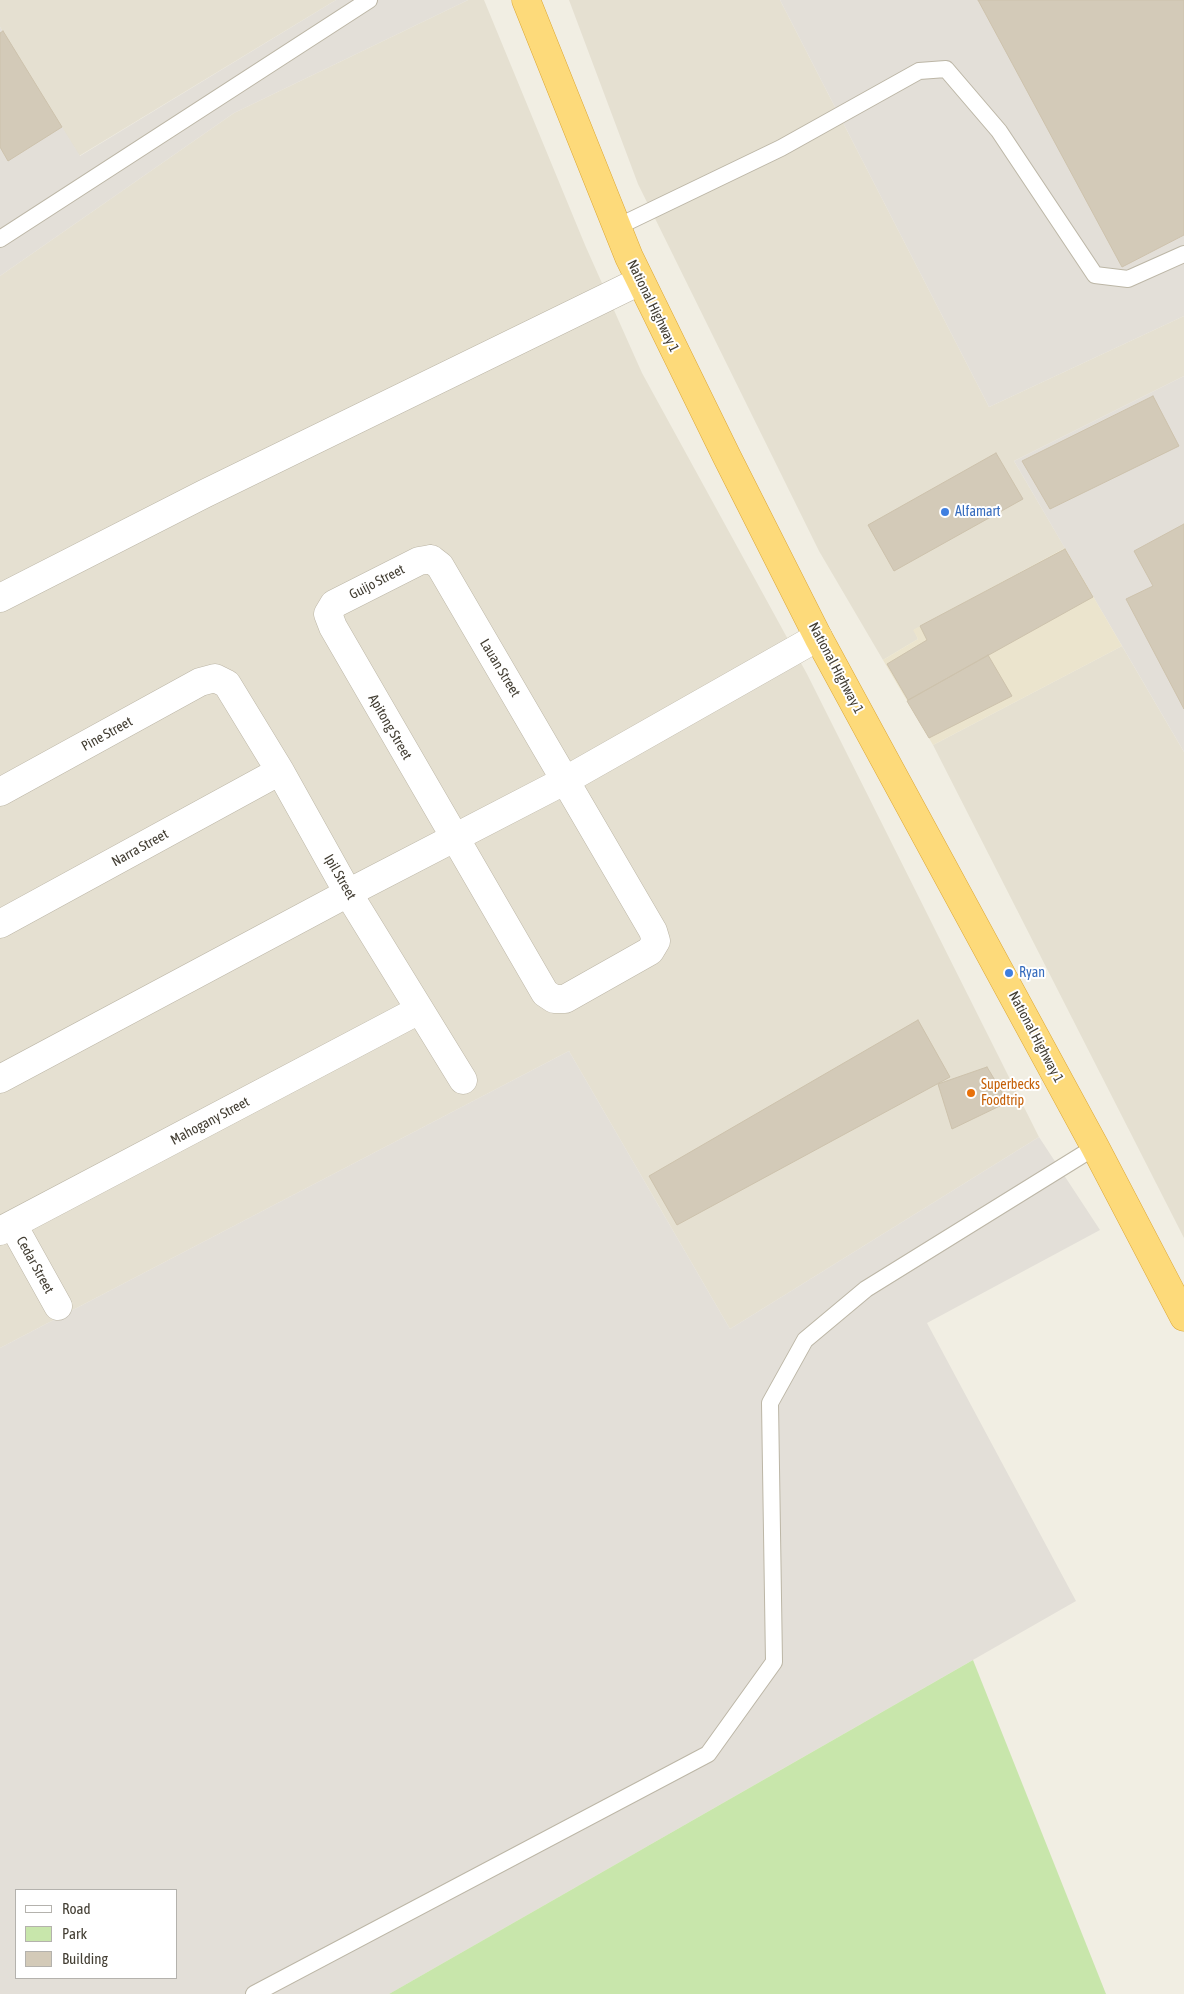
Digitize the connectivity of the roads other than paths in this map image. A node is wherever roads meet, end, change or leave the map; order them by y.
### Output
1 (369, 0) edge
2 (526, 0) edge
3 (617, 227) junction
4 (0, 239) edge
5 (1184, 254) edge
6 (640, 281) junction
7 (431, 559) joint
8 (0, 598) edge
9 (328, 614) joint
10 (818, 637) junction
11 (215, 678) joint
12 (280, 771) junction
13 (566, 780) junction
14 (0, 792) edge
15 (455, 838) junction
16 (348, 893) junction
17 (0, 924) edge
18 (419, 1010) junction
19 (0, 1079) edge
20 (463, 1080) dead end
21 (1095, 1147) junction
22 (6, 1228) edge
23 (58, 1306) dead end
24 (1184, 1317) edge
25 (254, 1994) edge

1 - 4 lane
2 - 3 highway, National Highway 1
3 - 5 lane
3 - 6 highway, National Highway 1
6 - 8 street
6 - 10 highway, National Highway 1
7 - 9 street, Guijo Street
7 - 13 street, Lauan Street
9 - 15 street, Apitong Street
10 - 13 street
10 - 21 highway, National Highway 1
11 - 12 street, Ipil Street
11 - 14 street, Pine Street
12 - 16 street, Ipil Street
12 - 17 street, Narra Street
13 - 15 street
13 - 15 street, Lauan Street
15 - 16 street
16 - 18 street, Ipil Street
16 - 19 street
18 - 20 street, Ipil Street
18 - 22 street, Mahogany Street
21 - 24 highway, National Highway 1
21 - 25 lane
22 - 23 street, Cedar Street

